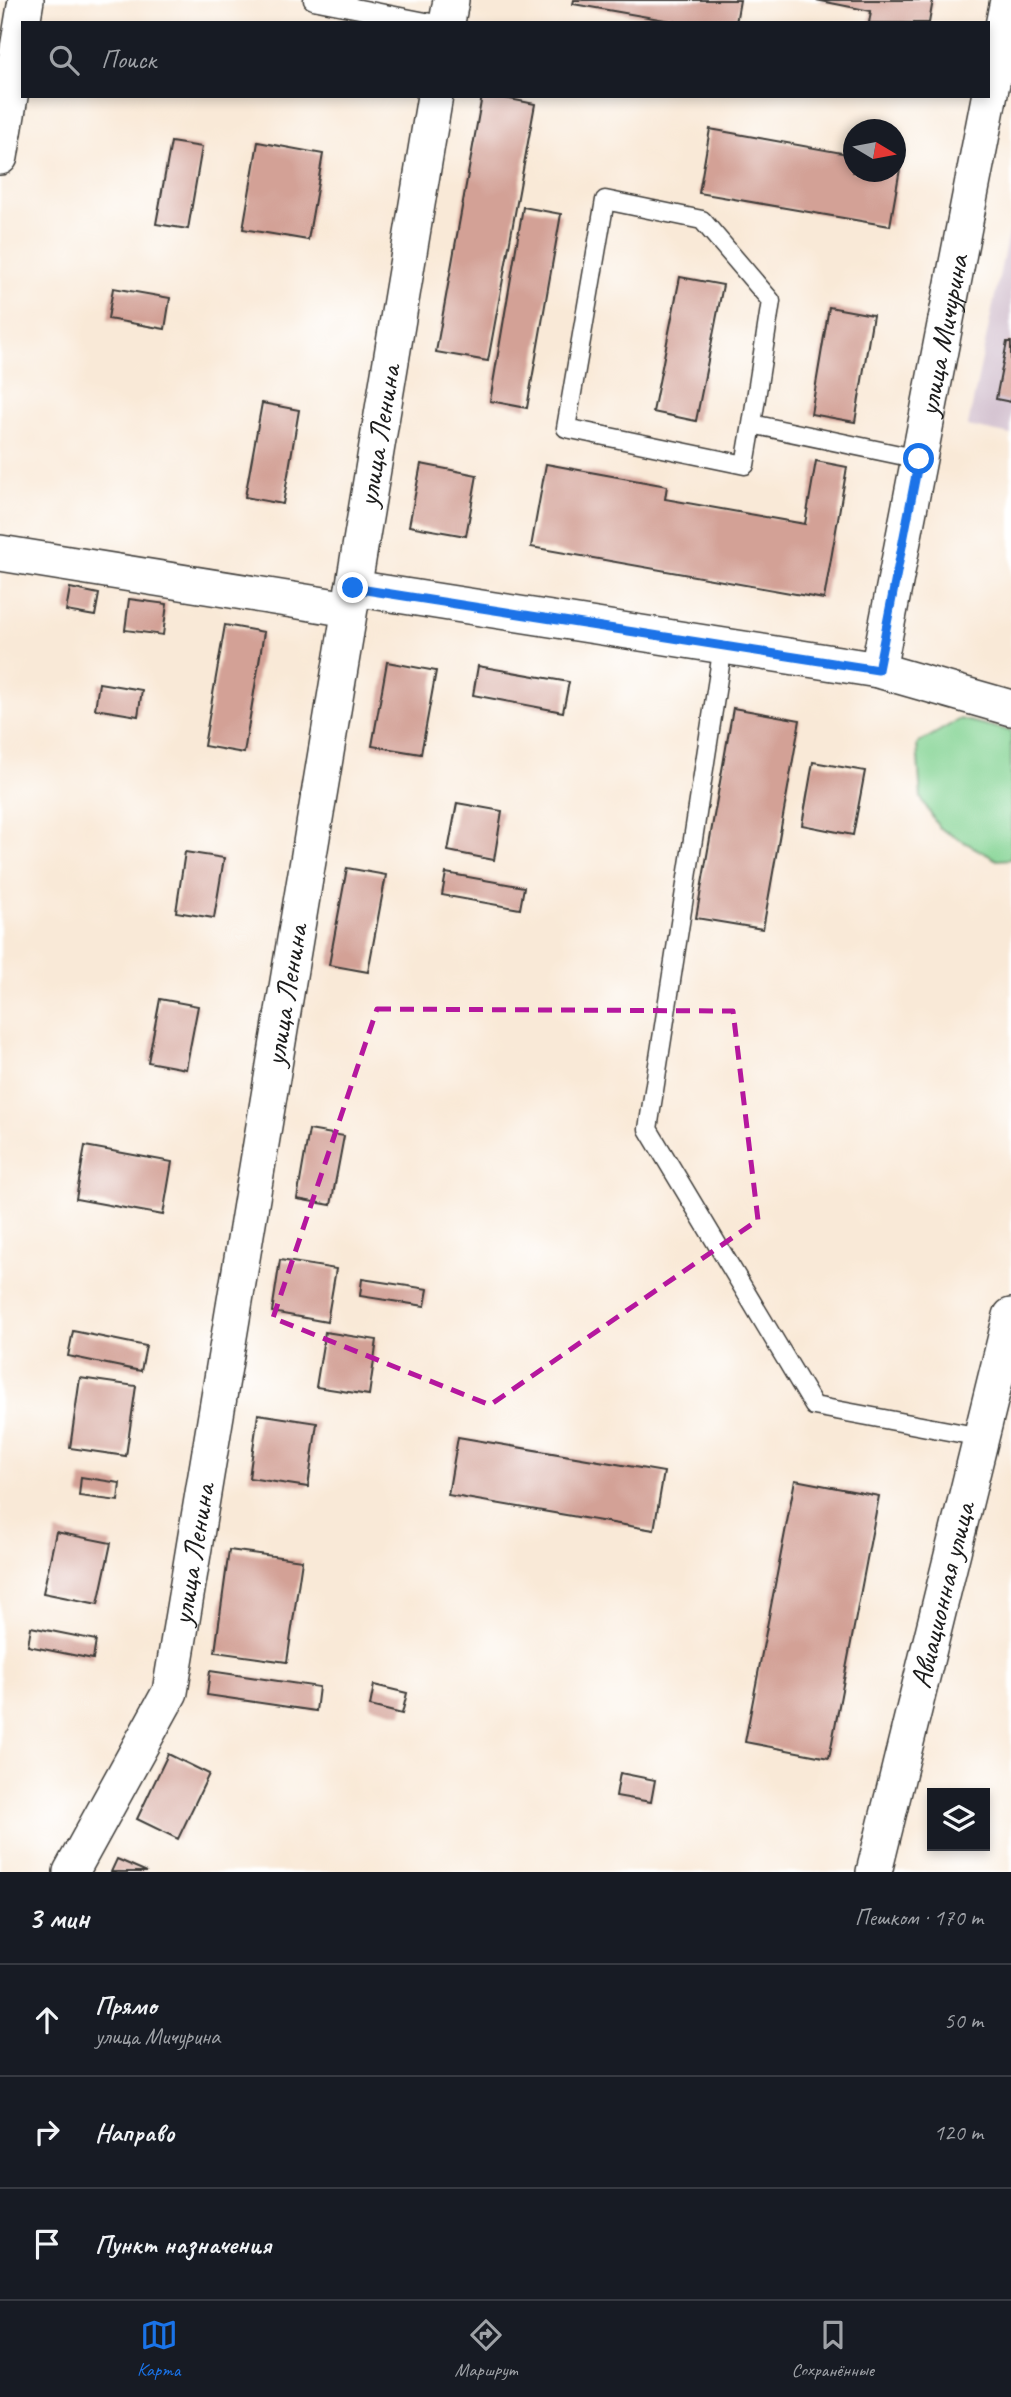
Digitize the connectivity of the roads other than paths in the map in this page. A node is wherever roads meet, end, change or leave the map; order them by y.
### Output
1 (26, 0) edge
2 (313, 0) edge
3 (451, 0) edge
4 (1007, 0) edge
5 (23, 21) edge
6 (421, 21) edge
7 (447, 21) edge
8 (21, 30) edge
9 (990, 89) edge
10 (435, 98) edge
11 (988, 98) edge
12 (0, 157) edge
13 (752, 424) junction
14 (919, 459) junction
15 (0, 553) edge
16 (351, 599) junction
17 (723, 646) junction
18 (878, 670) junction
19 (1011, 708) edge
20 (1011, 1317) edge
21 (981, 1437) junction
22 (71, 1872) edge
23 (874, 1872) edge

1 - 5 street
2 - 6 lane
3 - 7 street
4 - 9 street, улица Мичурина
8 - 12 street
10 - 16 street, улица Ленина
11 - 14 street, улица Мичурина
13 - 13 lane
13 - 14 lane
14 - 18 street, улица Мичурина
15 - 16 street
16 - 17 street
16 - 22 street, улица Ленина
17 - 18 street
17 - 21 lane
18 - 19 street
20 - 21 street, Авиационная улица
21 - 23 street, Авиационная улица

